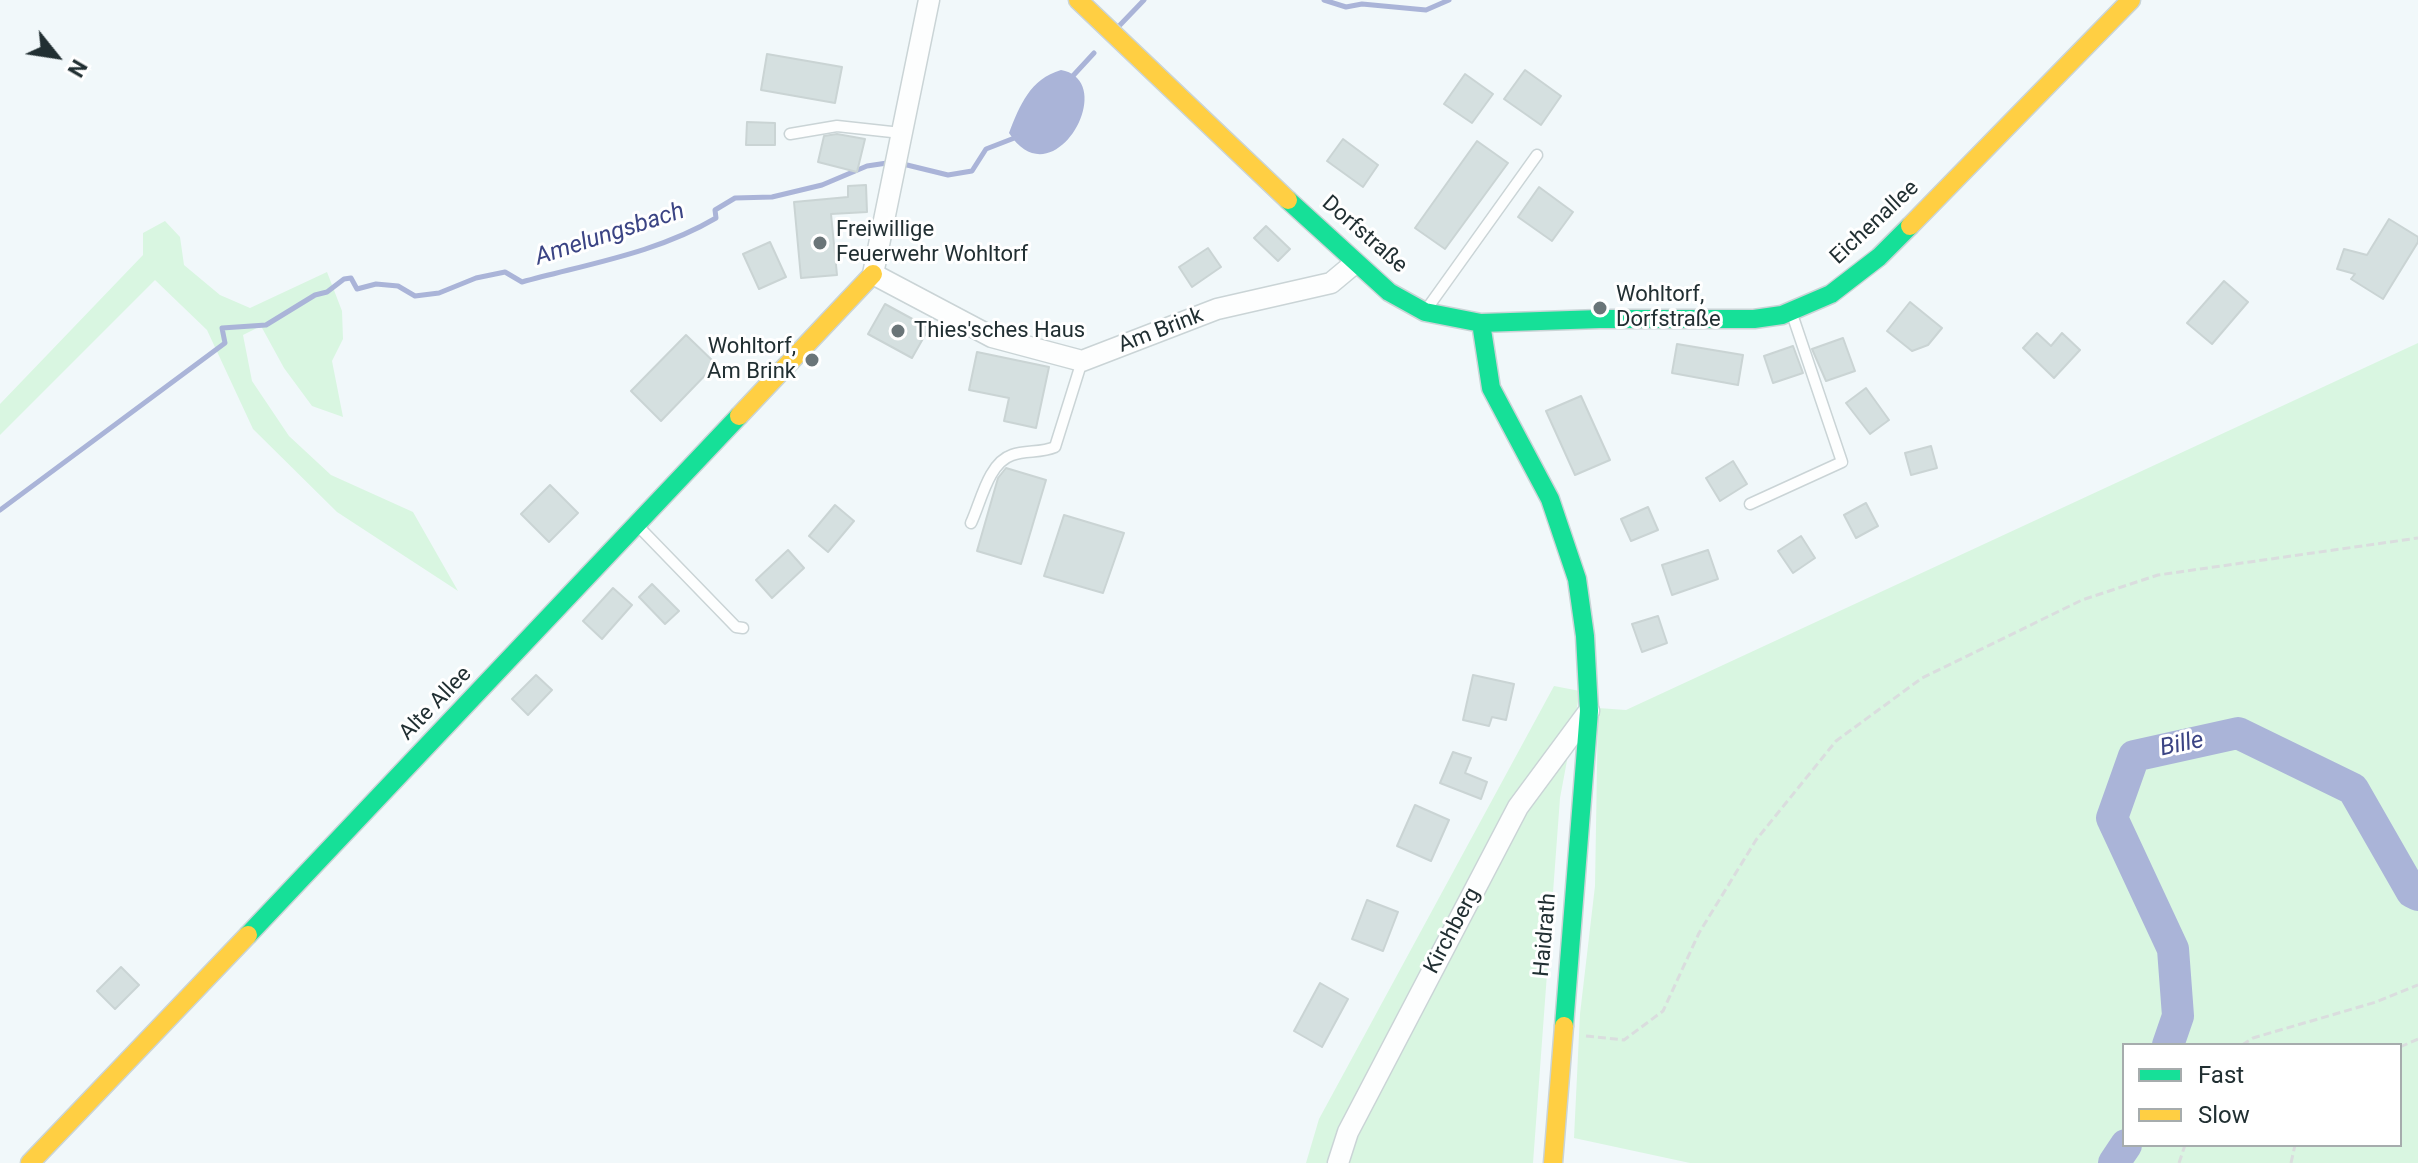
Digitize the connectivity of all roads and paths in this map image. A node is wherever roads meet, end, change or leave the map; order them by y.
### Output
1 (929, 0) edge
2 (1078, 0) edge
3 (2131, 0) edge
4 (901, 133) junction
5 (790, 134) dead end
6 (1537, 155) dead end
7 (1355, 263) junction
8 (873, 274) junction
9 (1425, 312) junction
10 (1791, 312) junction
11 (1481, 323) junction
12 (1082, 361) junction
13 (1750, 504) dead end
14 (971, 523) dead end
15 (637, 525) junction
16 (2418, 538) edge
17 (743, 628) dead end
18 (1589, 711) junction
19 (2418, 985) edge
20 (1562, 1034) junction
21 (2245, 1043) edge
22 (30, 1163) edge
23 (1338, 1163) edge
24 (1553, 1163) edge

1 - 4 street
2 - 7 street, Dorfstraße
3 - 10 street, Eichenallee
4 - 5 lane
4 - 8 street
6 - 9 lane
7 - 9 street, Dorfstraße
7 - 12 street, Am Brink
8 - 12 street
8 - 15 street, Alte Allee
9 - 11 street, Dorfstraße
10 - 11 street, Eichenallee
10 - 13 lane
11 - 18 street
12 - 14 lane
15 - 17 lane
15 - 22 street, Alte Allee
16 - 20 path
18 - 20 street, Haidrath
18 - 23 street, Kirchberg
19 - 21 path
20 - 24 street, Haidrath

